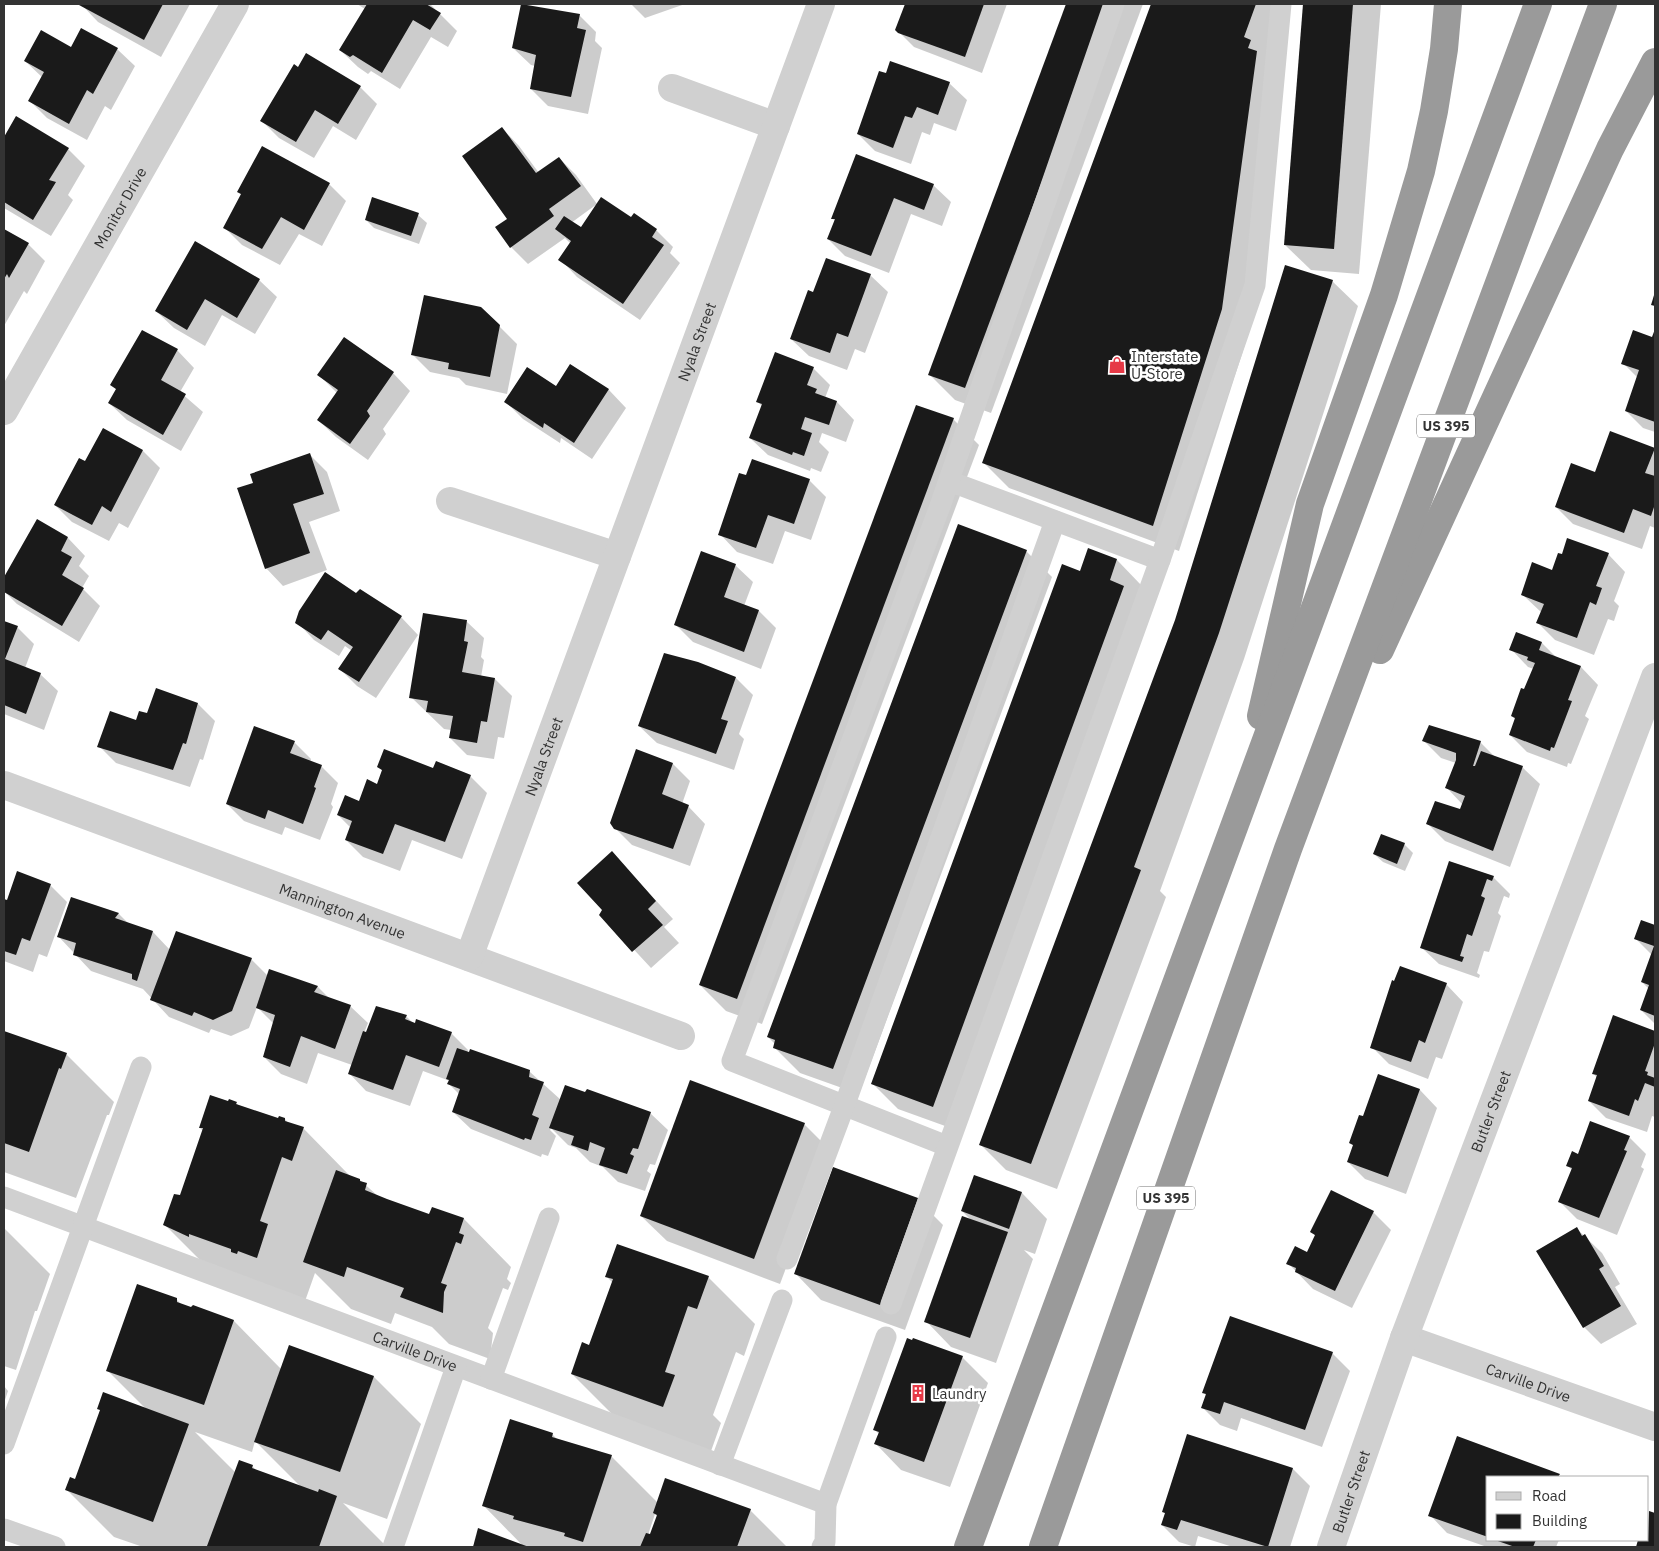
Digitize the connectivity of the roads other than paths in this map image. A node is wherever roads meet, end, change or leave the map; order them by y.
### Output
1 (235, 4) edge
2 (821, 4) edge
3 (1114, 4) edge
4 (1281, 4) edge
5 (1448, 4) edge
6 (1538, 4) edge
7 (1603, 4) edge
8 (1655, 62) edge
9 (672, 88) dead end
10 (776, 126) junction
11 (4, 411) edge
12 (949, 481) junction
13 (450, 501) dead end
14 (1055, 520) junction
15 (617, 556) junction
16 (1160, 560) junction
17 (1655, 677) edge
18 (4, 785) edge
19 (1234, 832) junction
20 (1288, 849) junction
21 (469, 957) junction
22 (681, 1036) dead end
23 (141, 1068) dead end
24 (845, 1104) junction
25 (947, 1146) junction
26 (4, 1197) edge
27 (549, 1218) dead end
28 (82, 1226) junction
29 (787, 1259) dead end
30 (782, 1300) dead end
31 (891, 1304) dead end
32 (886, 1337) dead end
33 (1404, 1338) junction
34 (456, 1367) junction
35 (491, 1380) junction
36 (1655, 1427) edge
37 (4, 1444) edge
38 (1003, 1452) junction
39 (720, 1465) junction
40 (826, 1504) junction
41 (10, 1537) edge
42 (55, 1547) edge
43 (393, 1547) edge
44 (822, 1547) edge
45 (950, 1547) edge
46 (968, 1547) edge
47 (1043, 1547) edge
48 (1331, 1547) edge

1 - 11 street, Monitor Drive
2 - 10 street, Nyala Street
3 - 12 lane
4 - 16 lane
5 - 19 highway
6 - 19 highway
7 - 20 highway, US 395
8 - 20 highway
9 - 10 street
10 - 15 street, Nyala Street
12 - 14 lane
12 - 24 lane
13 - 15 street
14 - 16 lane
14 - 24 lane
15 - 21 street, Nyala Street
16 - 25 lane
17 - 33 street, Butler Street
18 - 21 street, Mannington Avenue
19 - 38 highway
20 - 47 highway, US 395
21 - 22 street, Mannington Avenue
23 - 28 lane
24 - 25 lane
24 - 29 lane
25 - 31 lane
26 - 28 lane, Carville Drive
27 - 35 lane
28 - 34 lane, Carville Drive
28 - 37 lane
30 - 39 lane
32 - 40 lane
33 - 36 street, Carville Drive
33 - 48 street, Butler Street
34 - 35 lane, Carville Drive
34 - 43 lane
35 - 39 lane, Carville Drive
38 - 45 highway
38 - 46 highway
39 - 40 lane, Carville Drive
40 - 44 lane
41 - 42 lane

